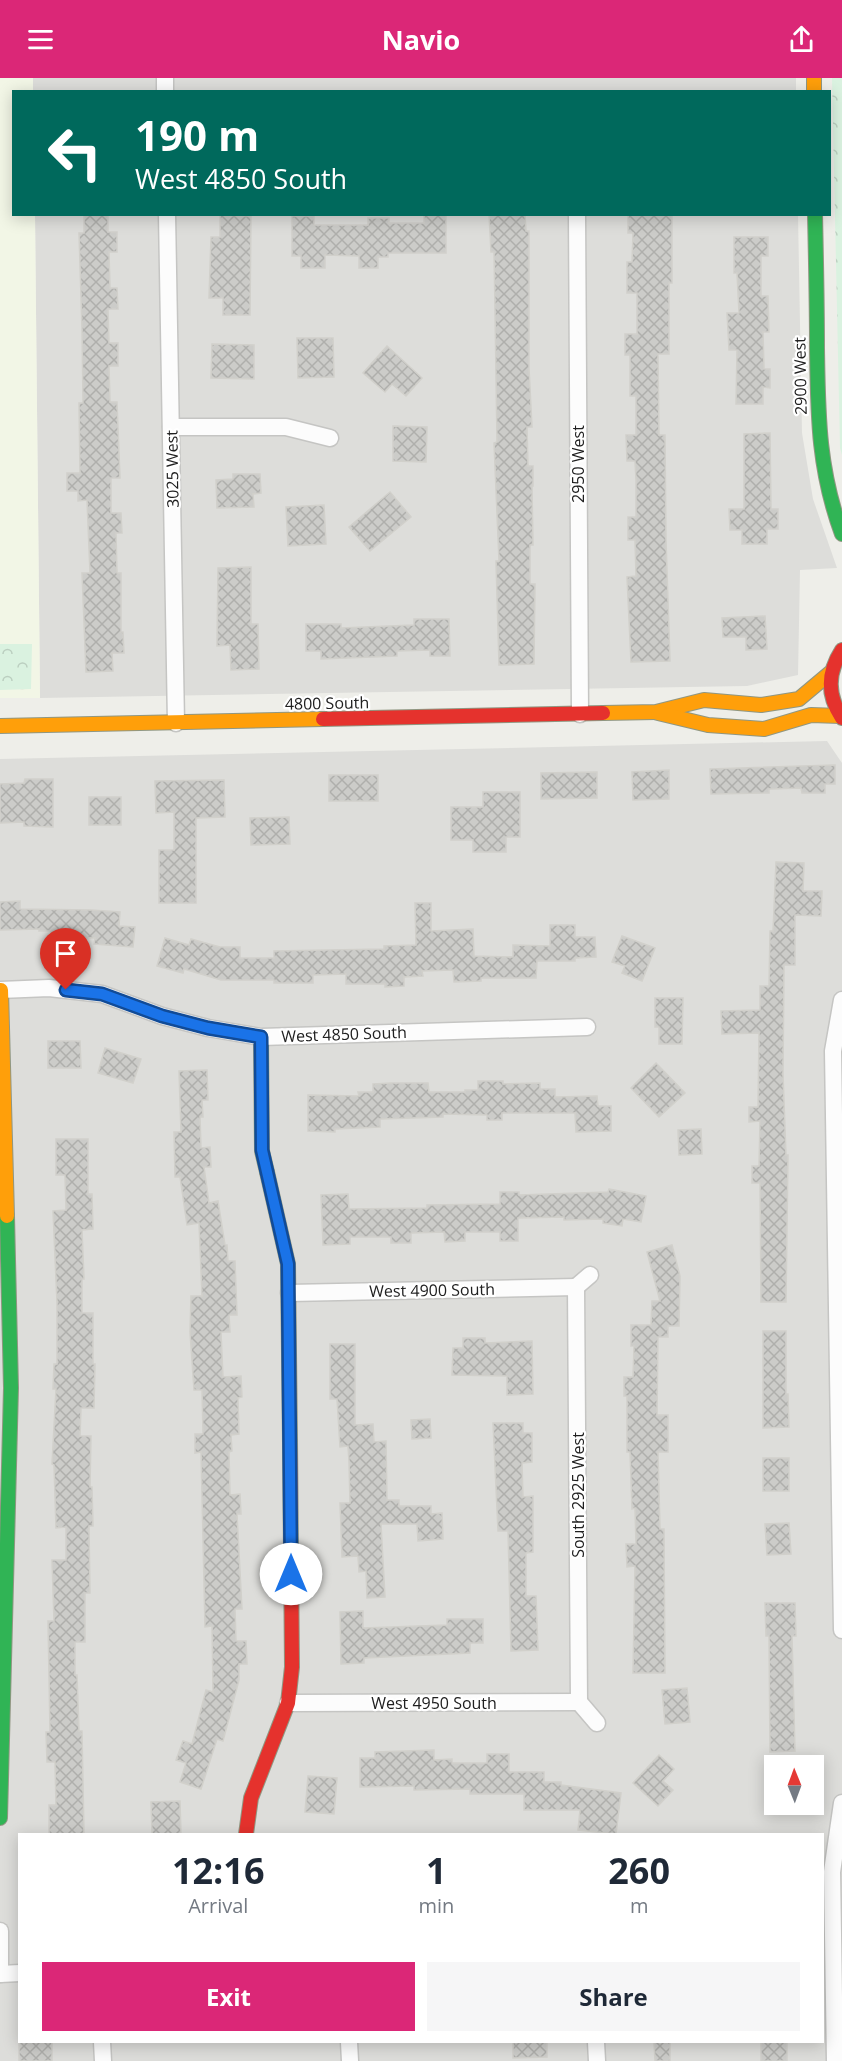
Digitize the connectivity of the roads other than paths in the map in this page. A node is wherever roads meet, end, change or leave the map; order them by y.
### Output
1 (167, 216) edge
2 (577, 216) edge
3 (815, 216) edge
4 (171, 427) junction
5 (330, 438) dead end
6 (842, 534) edge
7 (842, 650) edge
8 (830, 673) junction
9 (656, 712) junction
10 (580, 714) junction
11 (841, 717) edge
12 (176, 723) junction
13 (0, 726) edge
14 (1, 990) edge
15 (842, 1000) edge
16 (587, 1027) dead end
17 (261, 1037) junction
18 (590, 1275) dead end
19 (576, 1287) junction
20 (289, 1293) junction
21 (842, 1630) edge
22 (579, 1702) junction
23 (288, 1703) junction
24 (597, 1724) dead end
25 (842, 1803) edge
26 (0, 1818) edge
27 (246, 1833) edge
28 (837, 1872) edge
29 (0, 1931) edge
30 (18, 1973) edge
31 (0, 1974) edge
32 (828, 1985) edge
33 (102, 2043) edge
34 (349, 2043) edge
35 (596, 2043) edge
36 (103, 2061) edge
37 (350, 2061) edge
38 (597, 2061) edge
39 (835, 2061) edge

1 - 4 street, 3025 West
2 - 10 street, 2950 West
3 - 6 street, 2900 West
4 - 5 street
4 - 12 street, 3025 West
7 - 8 street
8 - 9 street, 4800 South
8 - 11 street
9 - 10 street, 4800 South
9 - 11 street, 4800 South
10 - 12 street, 4800 South
12 - 13 street, 4800 South
14 - 17 street, West 4850 South
14 - 26 street
15 - 21 street
16 - 17 street, West 4850 South
17 - 20 street
18 - 19 street
19 - 20 street, West 4900 South
19 - 22 street, South 2925 West
20 - 23 street
22 - 23 street, West 4950 South
22 - 24 street
23 - 27 street
25 - 28 street
28 - 32 street
29 - 31 street
30 - 31 street
32 - 39 street
33 - 36 street
34 - 37 street
35 - 38 street

